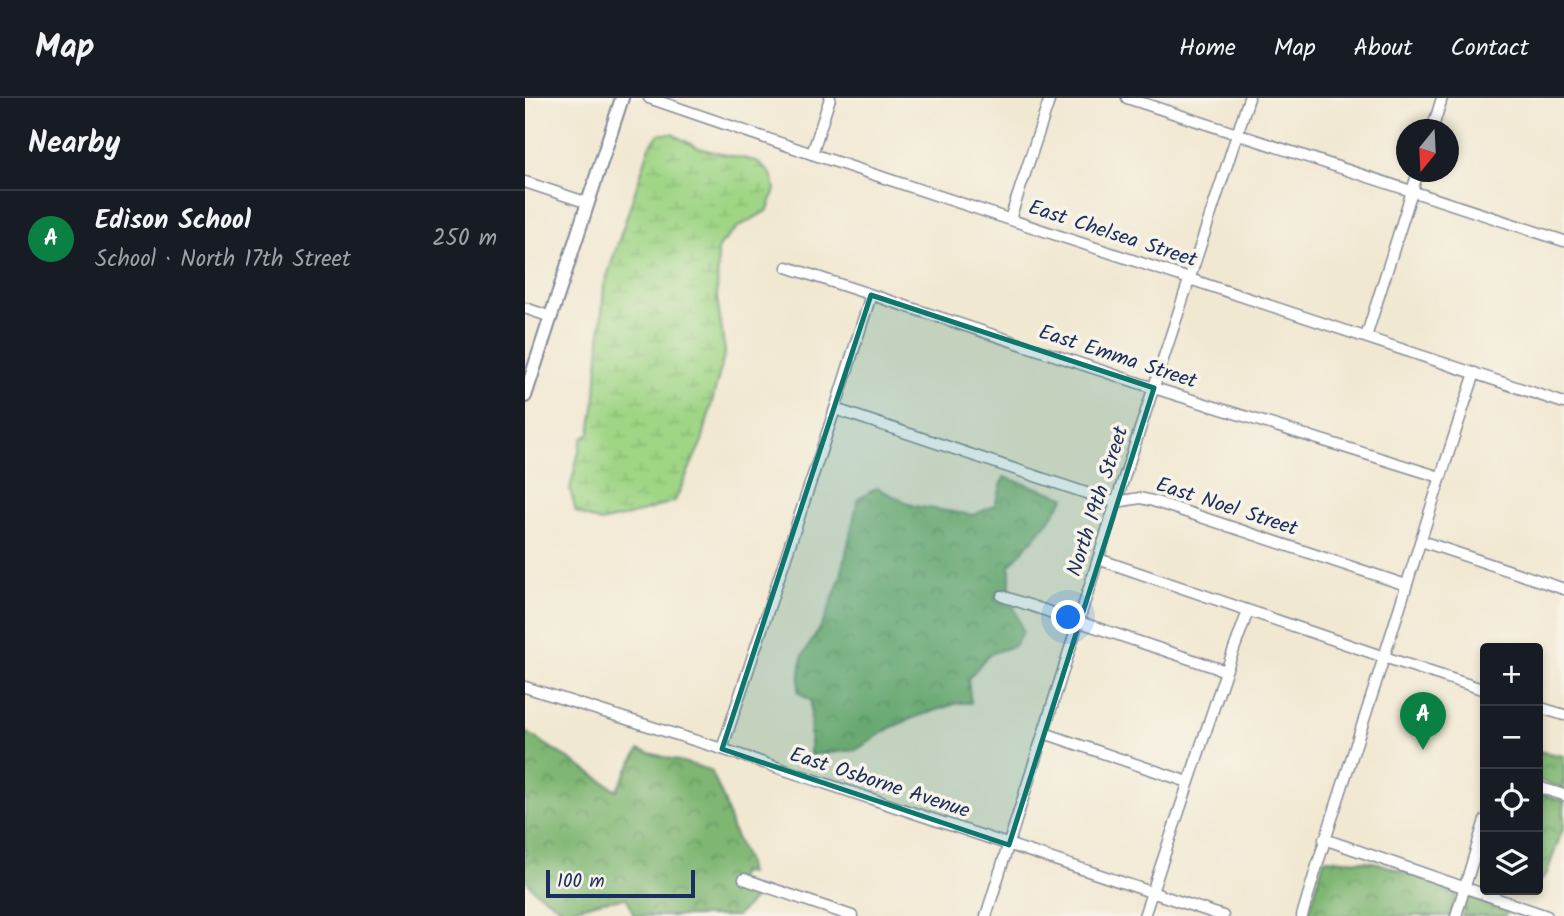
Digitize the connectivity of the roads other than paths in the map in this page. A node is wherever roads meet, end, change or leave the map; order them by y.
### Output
1 (622, 98) edge
2 (649, 98) edge
3 (831, 98) edge
4 (1050, 98) edge
5 (1127, 98) edge
6 (1249, 98) edge
7 (1442, 98) edge
8 (1435, 119) edge
9 (1237, 134) junction
10 (812, 154) junction
11 (525, 182) edge
12 (1415, 182) edge
13 (1412, 191) junction
14 (589, 203) junction
15 (1010, 219) junction
16 (1564, 241) edge
17 (787, 267) dead end
18 (1190, 278) junction
19 (870, 295) junction
20 (525, 308) edge
21 (551, 317) junction
22 (1366, 337) junction
23 (1475, 373) junction
24 (1154, 388) junction
25 (525, 396) edge
26 (1564, 403) edge
27 (835, 409) junction
28 (1440, 477) junction
29 (1116, 502) junction
30 (1421, 541) junction
31 (1098, 559) junction
32 (1406, 585) junction
33 (1564, 589) edge
34 (1002, 596) dead end
35 (1248, 611) junction
36 (1079, 622) junction
37 (1384, 657) junction
38 (1226, 671) junction
39 (525, 687) edge
40 (1480, 688) edge
41 (1543, 709) edge
42 (1564, 715) edge
43 (1044, 733) junction
44 (722, 749) junction
45 (1188, 782) junction
46 (1543, 788) edge
47 (1564, 795) edge
48 (1481, 832) edge
49 (1324, 839) junction
50 (1009, 845) junction
51 (744, 879) dead end
52 (1464, 887) junction
53 (1151, 892) junction
54 (852, 916) edge
55 (986, 916) edge
56 (1144, 916) edge
57 (1223, 916) edge
58 (1302, 916) edge
59 (1457, 916) edge
60 (1547, 916) edge

1 - 14 main road
2 - 10 street, East Chelsea Street
3 - 10 street
4 - 15 street
5 - 9 street
6 - 9 street, North 19th Street
7 - 8 street
9 - 13 street
9 - 18 street, North 19th Street
10 - 15 street, East Chelsea Street
11 - 14 street
12 - 13 street
13 - 16 street
13 - 22 street
14 - 21 main road
15 - 18 street, East Chelsea Street
17 - 19 street, East Emma Street
18 - 22 street, East Chelsea Street
18 - 24 street, North 19th Street
19 - 24 street, East Emma Street
19 - 27 street
20 - 21 street
21 - 25 main road
22 - 23 street, East Chelsea Street
23 - 26 street, East Chelsea Street
23 - 28 street
24 - 28 street, East Emma Street
24 - 29 street, North 19th Street
27 - 29 street, East Noel Street
27 - 44 street
28 - 30 street
29 - 31 street, North 19th Street
29 - 32 street, East Noel Street
30 - 32 street
30 - 33 street
31 - 35 street
31 - 36 street, North 19th Street
32 - 37 street
34 - 36 street
35 - 37 street
35 - 38 street
36 - 38 street
36 - 43 street, North 19th Street
37 - 40 street
37 - 49 street
38 - 45 street
39 - 44 street, East Osborne Avenue
41 - 42 street
43 - 45 street
43 - 50 street, North 19th Street
44 - 50 street, East Osborne Avenue
45 - 53 street
46 - 47 street
48 - 52 street
49 - 52 street
49 - 58 street
50 - 53 street, East Osborne Avenue
50 - 55 street, North 19th Street
51 - 54 street
52 - 59 street
52 - 60 street
53 - 56 street
53 - 57 street, East Osborne Avenue

